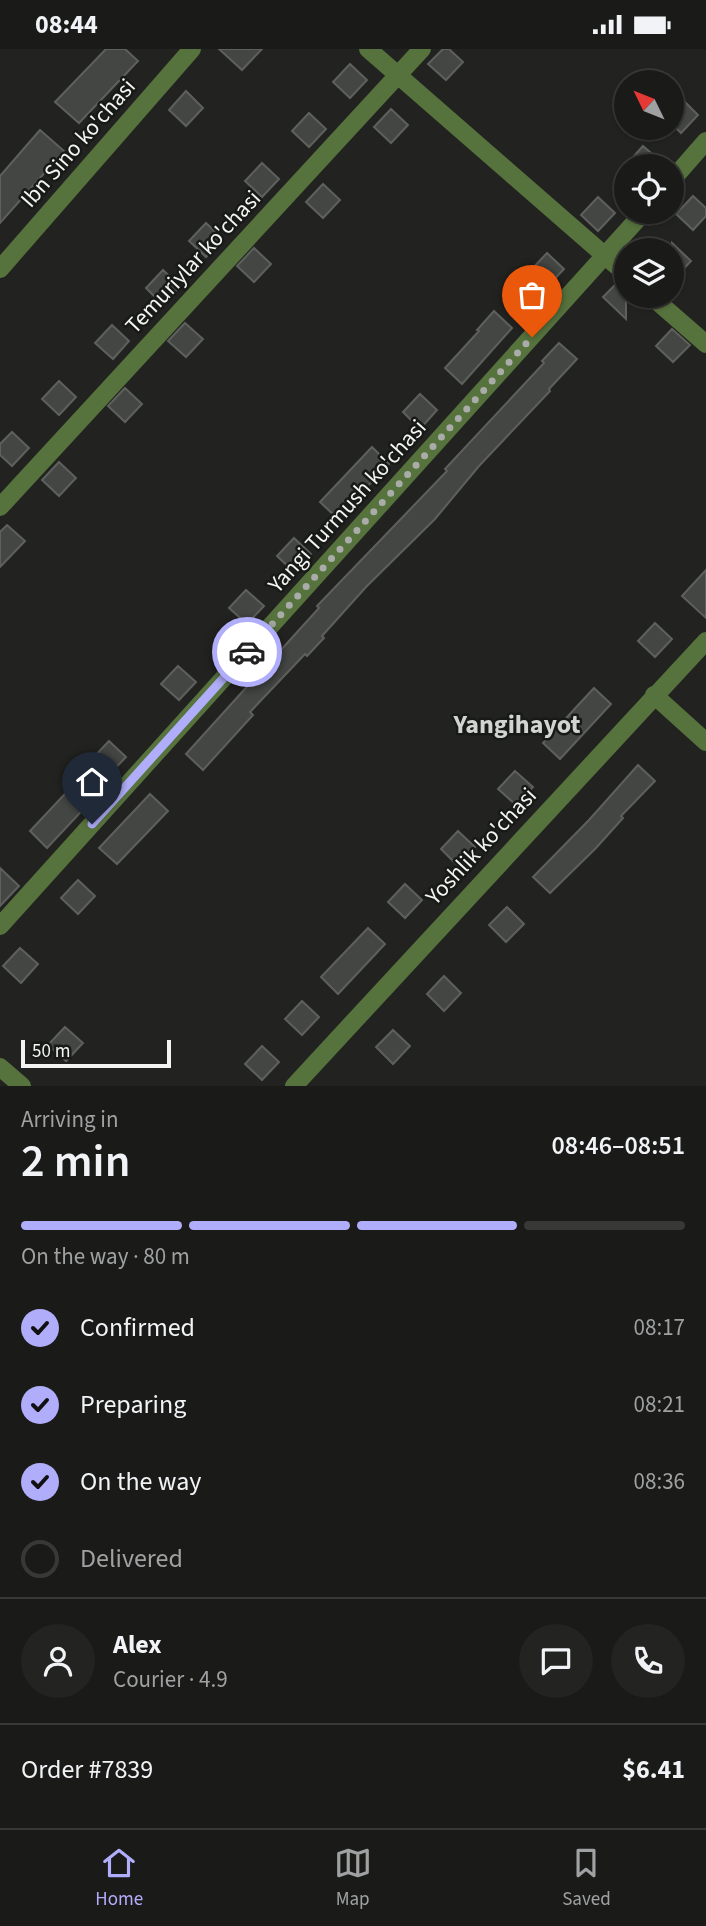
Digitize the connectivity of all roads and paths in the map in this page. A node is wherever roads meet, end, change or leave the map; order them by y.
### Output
1 (192, 49) edge
2 (368, 49) edge
3 (422, 49) edge
4 (399, 76) junction
5 (706, 141) edge
6 (684, 166) edge
7 (633, 224) edge
8 (606, 255) junction
9 (614, 263) edge
10 (0, 269) edge
11 (665, 308) edge
12 (706, 344) edge
13 (0, 507) edge
14 (706, 641) edge
15 (654, 695) junction
16 (706, 742) edge
17 (0, 926) edge
18 (0, 1067) edge
19 (22, 1086) edge
20 (294, 1086) edge

1 - 10 street, Ibn Sino ko'chasi
2 - 4 street
3 - 4 street, Temuriylar ko'chasi
4 - 8 street
4 - 13 street, Temuriylar ko'chasi
5 - 6 street
7 - 8 street, Yangi Turmush ko'chasi
8 - 9 street
8 - 17 street, Yangi Turmush ko'chasi
11 - 12 street
14 - 15 street, Yoshlik ko'chasi
15 - 16 street
15 - 20 street, Yoshlik ko'chasi
18 - 19 street

